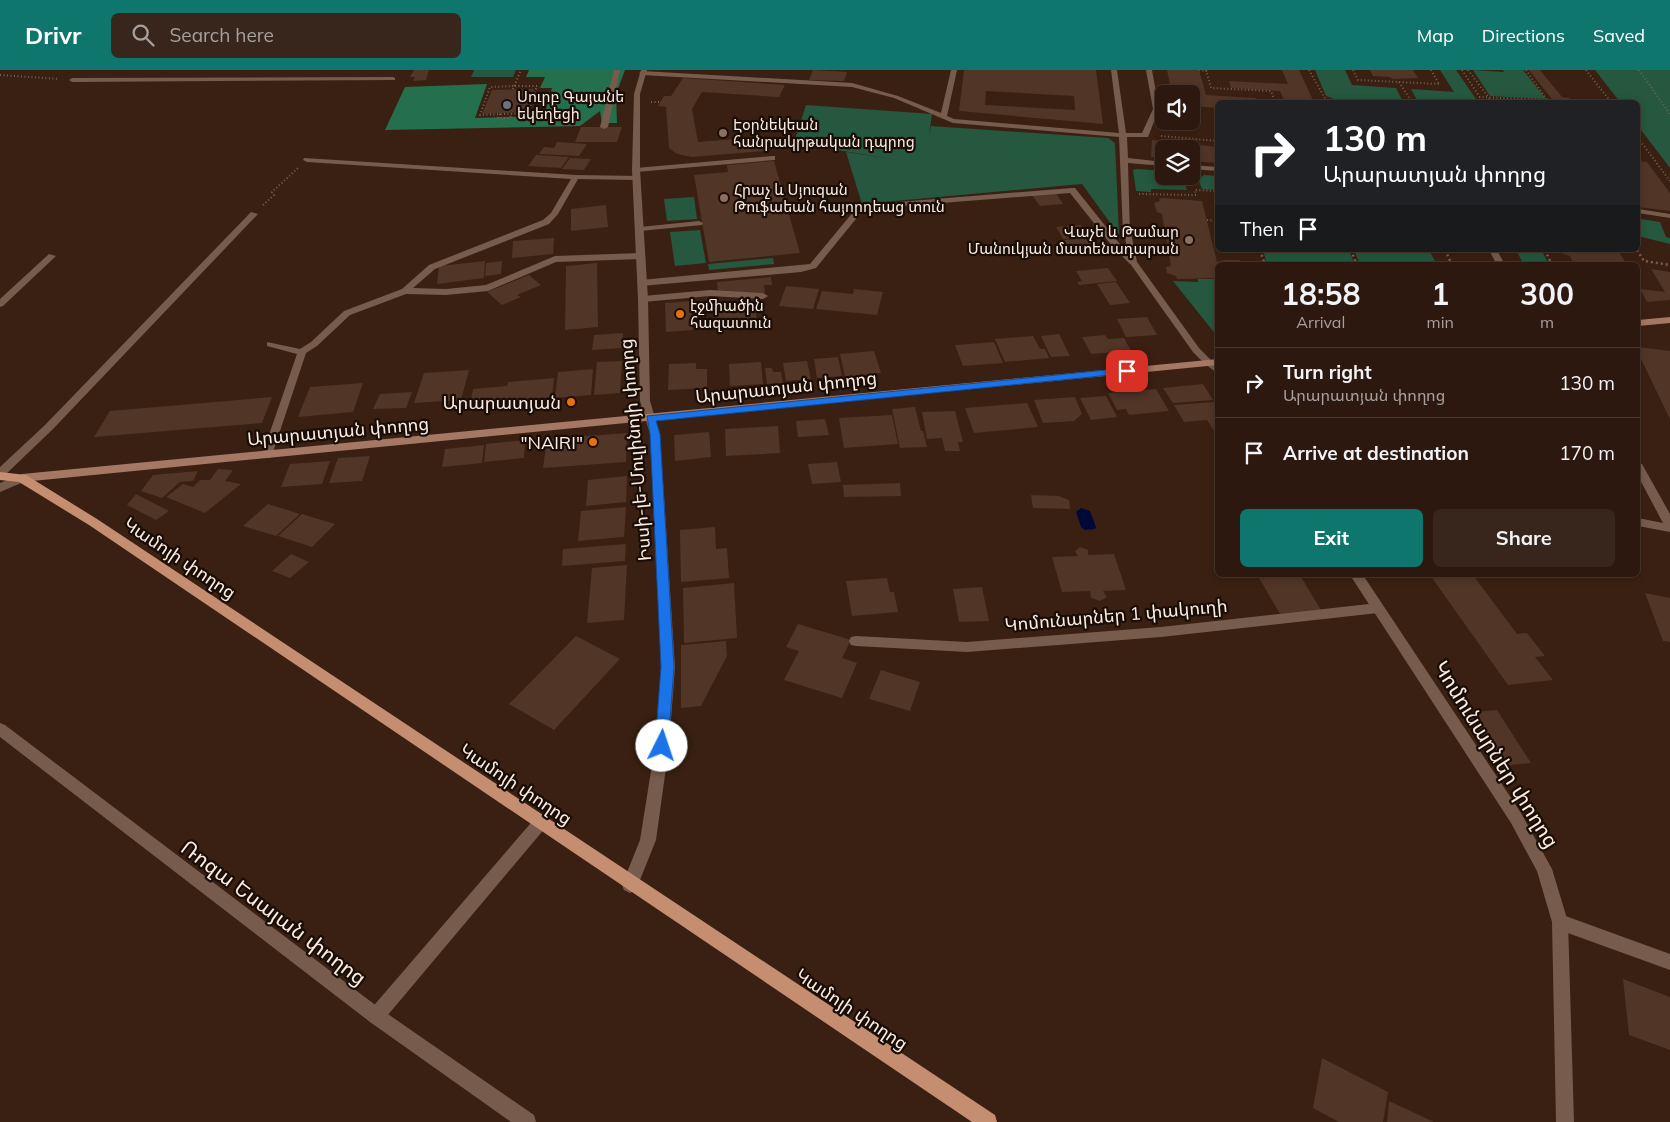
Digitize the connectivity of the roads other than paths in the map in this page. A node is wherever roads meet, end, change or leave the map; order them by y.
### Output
1 (617, 70) edge
2 (954, 70) edge
3 (1114, 70) edge
4 (1149, 70) edge
5 (643, 72) edge
6 (72, 80) road end
7 (387, 86) dead end
8 (944, 116) junction
9 (604, 127) dead end
10 (1123, 135) junction
11 (772, 158) dead end
12 (307, 160) road end
13 (1124, 160) junction
14 (1155, 163) edge
15 (1200, 168) edge
16 (1215, 169) edge
17 (637, 174) junction
18 (576, 177) junction
19 (1640, 211) edge
20 (254, 214) road end
21 (1670, 216) edge
22 (698, 223) dead end
23 (640, 229) junction
24 (52, 256) dead end
25 (641, 256) junction
26 (1133, 262) junction
27 (641, 283) junction
28 (405, 291) junction
29 (763, 296) dead end
30 (643, 299) junction
31 (0, 304) edge
32 (1670, 320) edge
33 (1640, 323) edge
34 (270, 344) dead end
35 (302, 352) junction
36 (1213, 362) edge
37 (650, 418) junction
38 (267, 455) junction
39 (1640, 471) edge
40 (0, 475) edge
41 (22, 478) junction
42 (0, 488) edge
43 (1640, 522) edge
44 (1670, 524) edge
45 (1670, 528) edge
46 (1357, 577) edge
47 (1378, 608) junction
48 (856, 641) dead end
49 (0, 729) edge
50 (541, 822) junction
51 (630, 885) junction
52 (1560, 922) junction
53 (1670, 962) edge
54 (376, 1016) junction
55 (527, 1122) edge
56 (988, 1122) edge
57 (1565, 1122) edge

1 - 9 street
2 - 8 street
3 - 10 street
4 - 10 street
5 - 8 street
5 - 17 street, Իսսի-լե-Մուլինոյի փողոց
6 - 7 street
8 - 10 street
10 - 13 street
11 - 17 street
12 - 18 street
13 - 14 street
13 - 26 street
15 - 16 street
17 - 18 street
17 - 23 street, Իսսի-լե-Մուլինոյի փողոց
18 - 28 street
19 - 21 street
20 - 40 street
22 - 23 street
23 - 25 street, Իսսի-լե-Մուլինոյի փողոց
24 - 31 street
25 - 27 street, Իսսի-լե-Մուլինոյի փողոց
25 - 28 street
26 - 27 street
26 - 36 street
27 - 30 street, Իսսի-լե-Մուլինոյի փողոց
28 - 35 street
29 - 30 street
30 - 37 street, Իսսի-լե-Մուլինոյի փողոց
32 - 33 main road
34 - 35 street
35 - 38 street
36 - 37 main road, Արարատյան փողոց
37 - 38 main road, Արարատյան փողոց
37 - 51 street, Իսսի-լե-Մուլինոյի փողոց
38 - 41 main road, Արարատյան փողոց
39 - 44 street
40 - 41 main road, Արարատյան փողոց
41 - 42 street
41 - 50 main road, Կամոյի փողոց
43 - 45 street
46 - 47 street, Կոմունարներ փողոց
47 - 48 street, Կոմունարներ 1 փակուղի
47 - 52 street, Կոմունարներ փողոց
49 - 54 street, Ռոզա Եսայան փողոց
50 - 51 main road, Կամոյի փողոց
50 - 54 street
51 - 56 main road, Կամոյի փողոց
52 - 53 street
52 - 57 street, Կոմունարներ փողոց
54 - 55 street, Ռոզա Եսայան փողոց

